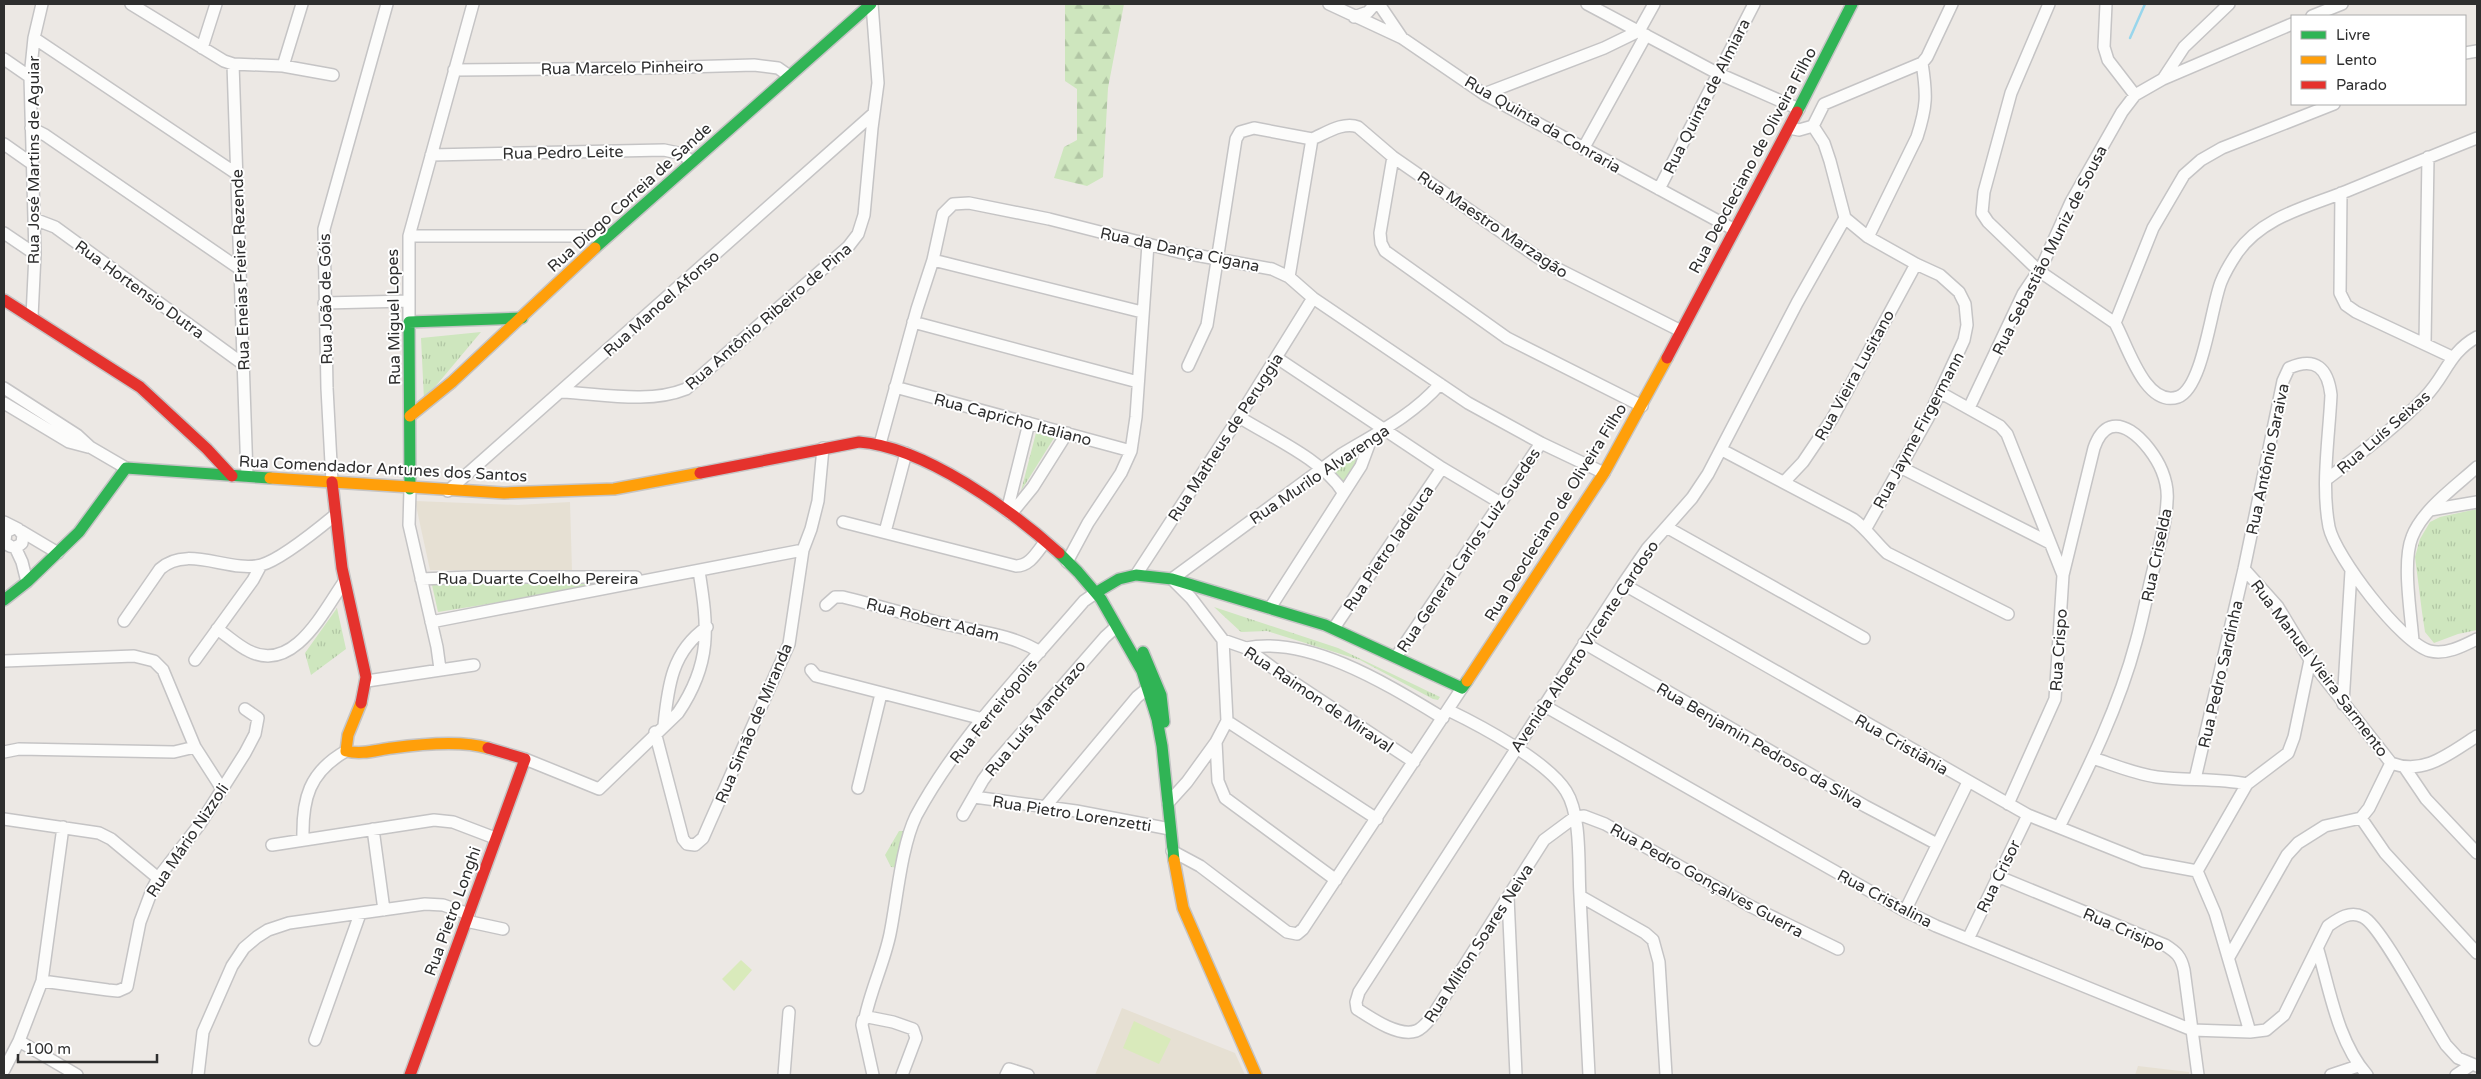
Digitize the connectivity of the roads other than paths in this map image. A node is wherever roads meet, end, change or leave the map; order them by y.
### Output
1 (42, 4) edge
2 (132, 4) edge
3 (216, 4) edge
4 (302, 4) edge
5 (387, 4) edge
6 (473, 4) edge
7 (872, 4) edge
8 (1329, 4) edge
9 (1377, 4) edge
10 (1587, 4) edge
11 (1654, 4) edge
12 (1754, 4) edge
13 (1852, 4) edge
14 (1952, 4) edge
15 (2049, 4) edge
16 (2106, 4) edge
17 (2229, 4) edge
18 (2342, 4) edge
19 (2314, 15) edge
20 (1354, 16) junction
21 (2291, 24) edge
22 (1643, 33) junction
23 (34, 38) junction
24 (1402, 38) junction
25 (202, 48) junction
26 (4, 59) edge
27 (1922, 63) junction
28 (233, 64) junction
29 (283, 66) junction
30 (454, 70) junction
31 (1717, 73) junction
32 (333, 74) dead end
33 (788, 75) junction
34 (30, 77) junction
35 (2162, 79) junction
36 (1484, 94) junction
37 (1806, 95) junction
38 (2134, 95) junction
39 (1824, 104) junction
40 (2331, 105) edge
41 (1799, 109) junction
42 (873, 114) junction
43 (1812, 126) junction
44 (32, 128) junction
45 (1789, 128) junction
46 (2477, 138) edge
47 (1312, 139) junction
48 (4, 144) edge
49 (1583, 149) junction
50 (431, 155) junction
51 (1393, 156) junction
52 (2428, 157) junction
53 (691, 162) junction
54 (32, 163) junction
55 (238, 174) junction
56 (1659, 189) junction
57 (2341, 193) junction
58 (34, 218) junction
59 (1845, 218) junction
60 (1734, 229) junction
61 (4, 233) edge
62 (409, 236) junction
63 (608, 236) junction
64 (1868, 237) junction
65 (1148, 244) junction
66 (35, 254) junction
67 (933, 260) junction
68 (1218, 260) junction
69 (1916, 264) junction
70 (240, 269) junction
71 (2039, 271) junction
72 (1289, 277) junction
73 (1313, 298) junction
74 (4, 300) edge
75 (409, 301) junction
76 (324, 302) junction
77 (1142, 312) junction
78 (32, 317) junction
79 (522, 318) junction
80 (492, 319) junction
81 (409, 322) junction
82 (914, 322) junction
83 (2116, 322) junction
84 (1681, 331) junction
85 (2477, 337) edge
86 (495, 342) junction
87 (2425, 343) junction
88 (2452, 357) junction
89 (1277, 358) junction
90 (243, 364) junction
91 (1188, 366) dead end
92 (1138, 382) junction
93 (1440, 384) junction
94 (895, 387) junction
95 (4, 388) edge
96 (562, 392) junction
97 (1941, 393) junction
98 (4, 403) edge
99 (1642, 406) junction
100 (1969, 408) junction
101 (410, 416) junction
102 (1239, 417) junction
103 (1029, 423) junction
104 (1386, 429) junction
105 (1067, 433) junction
106 (1371, 439) junction
107 (1541, 443) junction
108 (880, 444) junction
109 (90, 447) junction
110 (823, 448) junction
111 (1722, 450) junction
112 (1131, 451) junction
113 (906, 453) junction
114 (1900, 467) junction
115 (2477, 467) edge
116 (126, 468) junction
117 (1442, 468) junction
118 (1321, 470) junction
119 (1604, 473) junction
120 (232, 476) junction
121 (247, 476) junction
122 (2327, 479) junction
123 (1785, 481) junction
124 (332, 482) junction
125 (410, 489) junction
126 (448, 491) junction
127 (1343, 492) junction
128 (1499, 502) junction
129 (2477, 502) edge
130 (2430, 510) junction
131 (1009, 513) junction
132 (334, 516) junction
133 (843, 522) dead end
134 (13, 527) edge
135 (1668, 528) junction
136 (1866, 528) junction
137 (885, 532) junction
138 (1045, 542) junction
139 (2050, 543) junction
140 (9, 546) edge
141 (803, 550) junction
142 (58, 553) junction
143 (1066, 562) junction
144 (261, 565) junction
145 (2244, 569) junction
146 (699, 571) junction
147 (2351, 571) junction
148 (1136, 575) junction
149 (2063, 575) junction
150 (655, 577) junction
151 (421, 579) junction
152 (1172, 579) junction
153 (26, 582) junction
154 (344, 582) junction
155 (1623, 584) junction
156 (1100, 597) junction
157 (4, 600) edge
158 (826, 605) dead end
159 (1270, 608) junction
160 (2008, 614) dead end
161 (124, 621) dead end
162 (431, 622) junction
163 (707, 627) junction
164 (1116, 627) junction
165 (1334, 628) junction
166 (217, 629) junction
167 (1864, 638) dead end
168 (2477, 639) edge
169 (1223, 640) junction
170 (2413, 641) junction
171 (1584, 643) junction
172 (1246, 648) junction
173 (1040, 652) junction
174 (1396, 656) junction
175 (195, 660) dead end
176 (2310, 660) junction
177 (4, 661) edge
178 (474, 665) dead end
179 (440, 669) junction
180 (811, 670) dead end
181 (367, 682) junction
182 (1148, 688) junction
183 (1462, 688) junction
184 (881, 694) junction
185 (2343, 704) junction
186 (1543, 705) junction
187 (245, 709) dead end
188 (1445, 714) junction
189 (982, 719) junction
190 (1227, 721) junction
191 (659, 728) junction
192 (2477, 736) edge
193 (1216, 742) junction
194 (1162, 746) junction
195 (194, 747) junction
196 (1515, 748) junction
197 (346, 751) junction
198 (4, 752) edge
199 (2093, 758) junction
200 (525, 759) junction
201 (1414, 762) junction
202 (2391, 763) junction
203 (2405, 768) junction
204 (2195, 779) junction
205 (1968, 782) junction
206 (2247, 784) junction
207 (858, 788) dead end
208 (222, 789) junction
209 (974, 797) junction
210 (1168, 803) junction
211 (2008, 804) junction
212 (1045, 807) junction
213 (963, 815) dead end
214 (2028, 815) junction
215 (1575, 817) junction
216 (1377, 818) junction
217 (2361, 818) junction
218 (4, 819) edge
219 (63, 827) junction
220 (2059, 827) junction
221 (373, 829) junction
222 (1170, 829) junction
223 (495, 838) junction
224 (304, 839) junction
225 (1937, 844) junction
226 (272, 845) dead end
227 (1172, 850) junction
228 (2477, 853) edge
229 (2197, 871) junction
230 (1997, 876) junction
231 (158, 878) junction
232 (1336, 880) junction
233 (1580, 896) junction
234 (1508, 897) junction
235 (384, 910) junction
236 (1905, 911) junction
237 (360, 914) junction
238 (468, 917) junction
239 (503, 930) dead end
240 (1969, 937) junction
241 (1838, 949) dead end
242 (2318, 950) junction
243 (2477, 953) edge
244 (2229, 957) junction
245 (42, 981) junction
246 (1359, 992) joint
247 (789, 1012) dead end
248 (864, 1019) junction
249 (2192, 1030) junction
250 (2250, 1032) junction
251 (315, 1040) dead end
252 (19, 1041) junction
253 (2474, 1065) edge
254 (2358, 1066) junction
255 (4, 1070) edge
256 (1008, 1072) edge
257 (77, 1075) edge
258 (199, 1075) edge
259 (410, 1075) edge
260 (784, 1075) edge
261 (873, 1075) edge
262 (902, 1075) edge
263 (1028, 1075) edge
264 (1256, 1075) edge
265 (1516, 1075) edge
266 (1589, 1075) edge
267 (1666, 1075) edge
268 (2198, 1075) edge
269 (2331, 1075) edge
270 (2367, 1075) edge
271 (2456, 1075) edge

1 - 23 street, Rua José Martins de Aguiar
2 - 25 street
3 - 25 street
4 - 29 street
5 - 76 street, Rua João de Góis
6 - 30 street, Rua Miguel Lopes
7 - 33 street, Rua Diogo Correia de Sande
7 - 42 street, Rua Antônio Ribeiro de Pina
8 - 20 street, Rua Quinta da Conraria
9 - 20 street
9 - 24 street
10 - 22 street
11 - 22 street
12 - 31 street, Rua Quinta de Almiara
13 - 37 street, Rua Deocleciano de Oliveira Filho
14 - 27 street
15 - 71 street
16 - 38 street
17 - 35 street
18 - 19 street
20 - 24 street, Rua Quinta da Conraria
21 - 35 street
22 - 31 street
22 - 36 street
22 - 49 street
23 - 34 street, Rua José Martins de Aguiar
23 - 55 street
24 - 36 street, Rua Quinta da Conraria
25 - 28 street
26 - 34 street
27 - 39 street
27 - 64 street
28 - 29 street
28 - 55 street, Rua Eneias Freire Rezende
29 - 32 street
30 - 33 street, Rua Marcelo Pinheiro
30 - 50 street, Rua Miguel Lopes
31 - 41 street
31 - 56 street, Rua Quinta de Almiara
33 - 53 street, Rua Diogo Correia de Sande
34 - 44 street, Rua José Martins de Aguiar
35 - 38 street
36 - 49 street, Rua Quinta da Conraria
37 - 39 street
37 - 41 street, Rua Deocleciano de Oliveira Filho
38 - 71 street, Rua Sebastião Muniz de Sousa
39 - 43 street
40 - 83 street
41 - 45 street, Rua Deocleciano de Oliveira Filho
42 - 96 street, Rua Manoel Afonso
42 - 96 street, Rua Antônio Ribeiro de Pina
43 - 45 street
43 - 59 street
44 - 54 street, Rua José Martins de Aguiar
44 - 70 street
45 - 60 street, Rua Deocleciano de Oliveira Filho
46 - 52 street
47 - 51 street, Rua Maestro Marzagão
47 - 68 street
47 - 72 street
48 - 54 street
49 - 56 street, Rua Quinta da Conraria
50 - 53 street, Rua Pedro Leite
50 - 62 street, Rua Miguel Lopes
51 - 84 street, Rua Maestro Marzagão
51 - 99 street
52 - 57 street
52 - 87 street
53 - 63 street, Rua Diogo Correia de Sande
54 - 58 street, Rua José Martins de Aguiar
55 - 70 street, Rua Eneias Freire Rezende
56 - 60 street, Rua Quinta da Conraria
57 - 83 street
57 - 87 street
58 - 66 street, Rua José Martins de Aguiar
58 - 90 street, Rua Hortensio Dutra
59 - 64 street, Rua Jayme Firgermann
59 - 111 street, Avenida Alberto Vicente Cardoso
60 - 84 street, Rua Deocleciano de Oliveira Filho
61 - 66 street
62 - 63 street
62 - 75 street, Rua Miguel Lopes
63 - 79 street, Rua Diogo Correia de Sande
64 - 69 street, Rua Jayme Firgermann
65 - 67 street, Rua da Dança Cigana
65 - 68 street, Rua da Dança Cigana
65 - 77 street
66 - 78 street, Rua José Martins de Aguiar
67 - 77 street
67 - 82 street, Rua da Dança Cigana
68 - 72 street, Rua da Dança Cigana
68 - 91 street
69 - 97 street, Rua Jayme Firgermann
69 - 123 street, Rua Vieira Lusitano
70 - 90 street, Rua Eneias Freire Rezende
71 - 83 street
71 - 100 street, Rua Sebastião Muniz de Sousa
72 - 73 street, Rua da Dança Cigana
73 - 89 street, Rua Matheus de Peruggia
73 - 93 street, Rua da Dança Cigana
74 - 78 street
75 - 76 street
75 - 81 street, Rua Miguel Lopes
76 - 124 street, Rua João de Góis
77 - 92 street
78 - 120 street
79 - 80 street
79 - 86 street, Rua Diogo Correia de Sande
80 - 81 street
80 - 86 street
81 - 101 street, Rua Miguel Lopes
82 - 92 street
82 - 94 street, Rua da Dança Cigana
84 - 99 street, Rua Deocleciano de Oliveira Filho
85 - 88 street
86 - 101 street, Rua Diogo Correia de Sande
87 - 88 street
88 - 122 street, Rua Luís Seixas
89 - 102 street, Rua Matheus de Peruggia
89 - 104 street
90 - 121 street, Rua Eneias Freire Rezende
92 - 112 street
93 - 104 street, Rua Murilo Alvarenga
93 - 107 street, Rua da Dança Cigana
94 - 103 street, Rua Capricho Italiano
94 - 108 street, Rua da Dança Cigana
95 - 109 street, Rua Comendador Antunes dos Santos
96 - 126 street, Rua Manoel Afonso
97 - 100 street
97 - 114 street, Rua Jayme Firgermann
98 - 109 street, Rua Comendador Antunes dos Santos
99 - 119 street, Rua Deocleciano de Oliveira Filho
100 - 139 street
101 - 125 street, Rua Miguel Lopes
102 - 118 street
102 - 148 street, Rua Matheus de Peruggia
103 - 105 street, Rua Capricho Italiano
103 - 131 street
104 - 106 street, Rua Murilo Alvarenga
104 - 117 street
105 - 112 street, Rua Capricho Italiano
105 - 131 street
106 - 118 street, Rua Murilo Alvarenga
106 - 127 street
107 - 119 street, Rua da Dança Cigana
107 - 128 street, Rua General Carlos Luiz Guedes
108 - 110 street, Rua Comendador Antunes dos Santos
108 - 113 street, Rua Comendador Antunes dos Santos
109 - 116 street, Rua Comendador Antunes dos Santos
110 - 126 street, Rua Comendador Antunes dos Santos
110 - 141 street, Rua Simão de Miranda
111 - 123 street
111 - 135 street, Avenida Alberto Vicente Cardoso
112 - 143 street
113 - 131 street, Rua Comendador Antunes dos Santos
113 - 137 street
114 - 136 street, Rua Jayme Firgermann
114 - 139 street
115 - 130 street
116 - 120 street, Rua Comendador Antunes dos Santos
116 - 142 street
117 - 128 street
117 - 165 street, Rua Pietro Iadeluca
118 - 127 street
118 - 152 street, Rua Murilo Alvarenga
119 - 183 street, Rua Deocleciano de Oliveira Filho
120 - 121 street, Rua Comendador Antunes dos Santos
121 - 124 street, Rua Comendador Antunes dos Santos
122 - 145 street, Rua Antônio Saraiva
122 - 147 street, Rua Antônio Saraiva
123 - 136 street
124 - 125 street, Rua Comendador Antunes dos Santos
124 - 132 street
125 - 126 street, Rua Comendador Antunes dos Santos
125 - 151 street
127 - 159 street
128 - 174 street, Rua General Carlos Luiz Guedes
129 - 130 street
130 - 170 street
131 - 138 street, Rua Comendador Antunes dos Santos
132 - 144 street
132 - 154 street
133 - 137 street
134 - 140 street
134 - 142 street
135 - 155 street, Avenida Alberto Vicente Cardoso
135 - 167 street
136 - 160 street
137 - 138 street
138 - 143 street, Rua Comendador Antunes dos Santos
139 - 149 street
140 - 153 street
141 - 146 street, Rua Duarte Coelho Pereira
141 - 191 street, Rua Simão de Miranda
142 - 153 street
143 - 156 street, Rua Comendador Antunes dos Santos
144 - 161 street
144 - 166 street
145 - 176 street, Rua Manuel Vieira Sarmento
145 - 204 street, Rua Pedro Sardinha
146 - 150 street, Rua Duarte Coelho Pereira
146 - 163 street
147 - 170 street, Rua Antônio Saraiva
147 - 185 street
148 - 152 street
148 - 156 street
149 - 199 street, Rua Criselda
149 - 211 street, Rua Crispo
150 - 151 street, Rua Duarte Coelho Pereira
150 - 162 street, Rua Duarte Coelho Pereira
151 - 162 street
152 - 159 street
152 - 169 street
153 - 157 street
154 - 166 street
154 - 181 street
155 - 171 street, Avenida Alberto Vicente Cardoso
155 - 205 street, Rua Cristiânia
156 - 164 street, Rua Comendador Antunes dos Santos
156 - 173 street, Rua Ferreirópolis
156 - 194 street, Rua Comendador Antunes dos Santos
158 - 173 street, Rua Robert Adam
159 - 165 street
162 - 179 street
163 - 191 street
163 - 191 street
164 - 182 street, Rua Comendador Antunes dos Santos
164 - 209 street, Rua Luís Mandrazo
165 - 174 street
166 - 175 street
168 - 170 street, Rua Antônio Saraiva
169 - 172 street, Rua Raimon de Miraval
169 - 190 street
171 - 186 street, Avenida Alberto Vicente Cardoso
171 - 225 street, Rua Benjamin Pedroso da Silva
172 - 188 street
172 - 201 street, Rua Raimon de Miraval
173 - 189 street, Rua Ferreirópolis
174 - 183 street
176 - 185 street, Rua Manuel Vieira Sarmento
176 - 206 street
177 - 195 street
178 - 179 street
179 - 181 street
180 - 184 street
181 - 197 street
182 - 194 street, Rua Comendador Antunes dos Santos
182 - 212 street
183 - 188 street, Rua Deocleciano de Oliveira Filho
184 - 189 street
184 - 207 street
185 - 202 street, Rua Manuel Vieira Sarmento
186 - 196 street, Avenida Alberto Vicente Cardoso
186 - 236 street, Rua Cristalina
187 - 208 street, Rua Mário Nizzoli
188 - 196 street
188 - 201 street, Rua Deocleciano de Oliveira Filho
189 - 248 street, Rua Ferreirópolis
190 - 193 street
190 - 216 street
191 - 200 street
192 - 203 street, Rua Manuel Vieira Sarmento
193 - 210 street
193 - 232 street
194 - 210 street, Rua Comendador Antunes dos Santos
195 - 198 street
195 - 208 street
196 - 215 street
196 - 246 street, Avenida Alberto Vicente Cardoso
197 - 200 street
197 - 224 street
199 - 204 street
199 - 220 street, Rua Criselda
200 - 223 street, Rua Pietro Longhi
201 - 216 street, Rua Deocleciano de Oliveira Filho
202 - 203 street, Rua Manuel Vieira Sarmento
202 - 217 street
203 - 228 street
204 - 206 street
205 - 211 street, Rua Cristiânia
205 - 225 street
206 - 229 street
208 - 231 street, Rua Mário Nizzoli
209 - 212 street, Rua Pietro Lorenzetti
209 - 213 street, Rua Luís Mandrazo
210 - 222 street, Rua Comendador Antunes dos Santos
211 - 214 street, Rua Cristiânia
212 - 222 street, Rua Pietro Lorenzetti
214 - 220 street, Rua Cristiânia
214 - 230 street, Rua Crisor
215 - 233 street
215 - 234 street, Rua Milton Soares Neiva
215 - 241 street, Rua Pedro Gonçalves Guerra
216 - 232 street, Rua Deocleciano de Oliveira Filho
217 - 243 street
217 - 244 street
218 - 219 street
219 - 231 street
219 - 245 street
220 - 229 street, Rua Cristiânia
221 - 223 street
221 - 224 street
221 - 235 street
222 - 227 street, Rua Comendador Antunes dos Santos
223 - 238 street, Rua Pietro Longhi
224 - 226 street
225 - 236 street
227 - 232 street, Rua Deocleciano de Oliveira Filho
227 - 264 street, Rua Comendador Antunes dos Santos
229 - 244 street
230 - 240 street, Rua Crisor
230 - 249 street, Rua Crisipo
231 - 245 street, Rua Mário Nizzoli
233 - 266 street
233 - 267 street
234 - 246 street, Rua Milton Soares Neiva
234 - 265 street
235 - 237 street
235 - 238 street
236 - 240 street, Rua Cristalina
237 - 251 street
237 - 258 street
238 - 239 street
238 - 259 street, Rua Pietro Longhi
240 - 249 street, Rua Cristalina
242 - 250 street
242 - 253 street
242 - 254 street
244 - 250 street
245 - 252 street
247 - 260 street
248 - 261 street, Rua Ferreirópolis
248 - 262 street
249 - 250 street, Rua Cristalina
249 - 268 street
252 - 255 street
252 - 257 street
253 - 271 street
254 - 269 street
254 - 270 street
256 - 263 street

